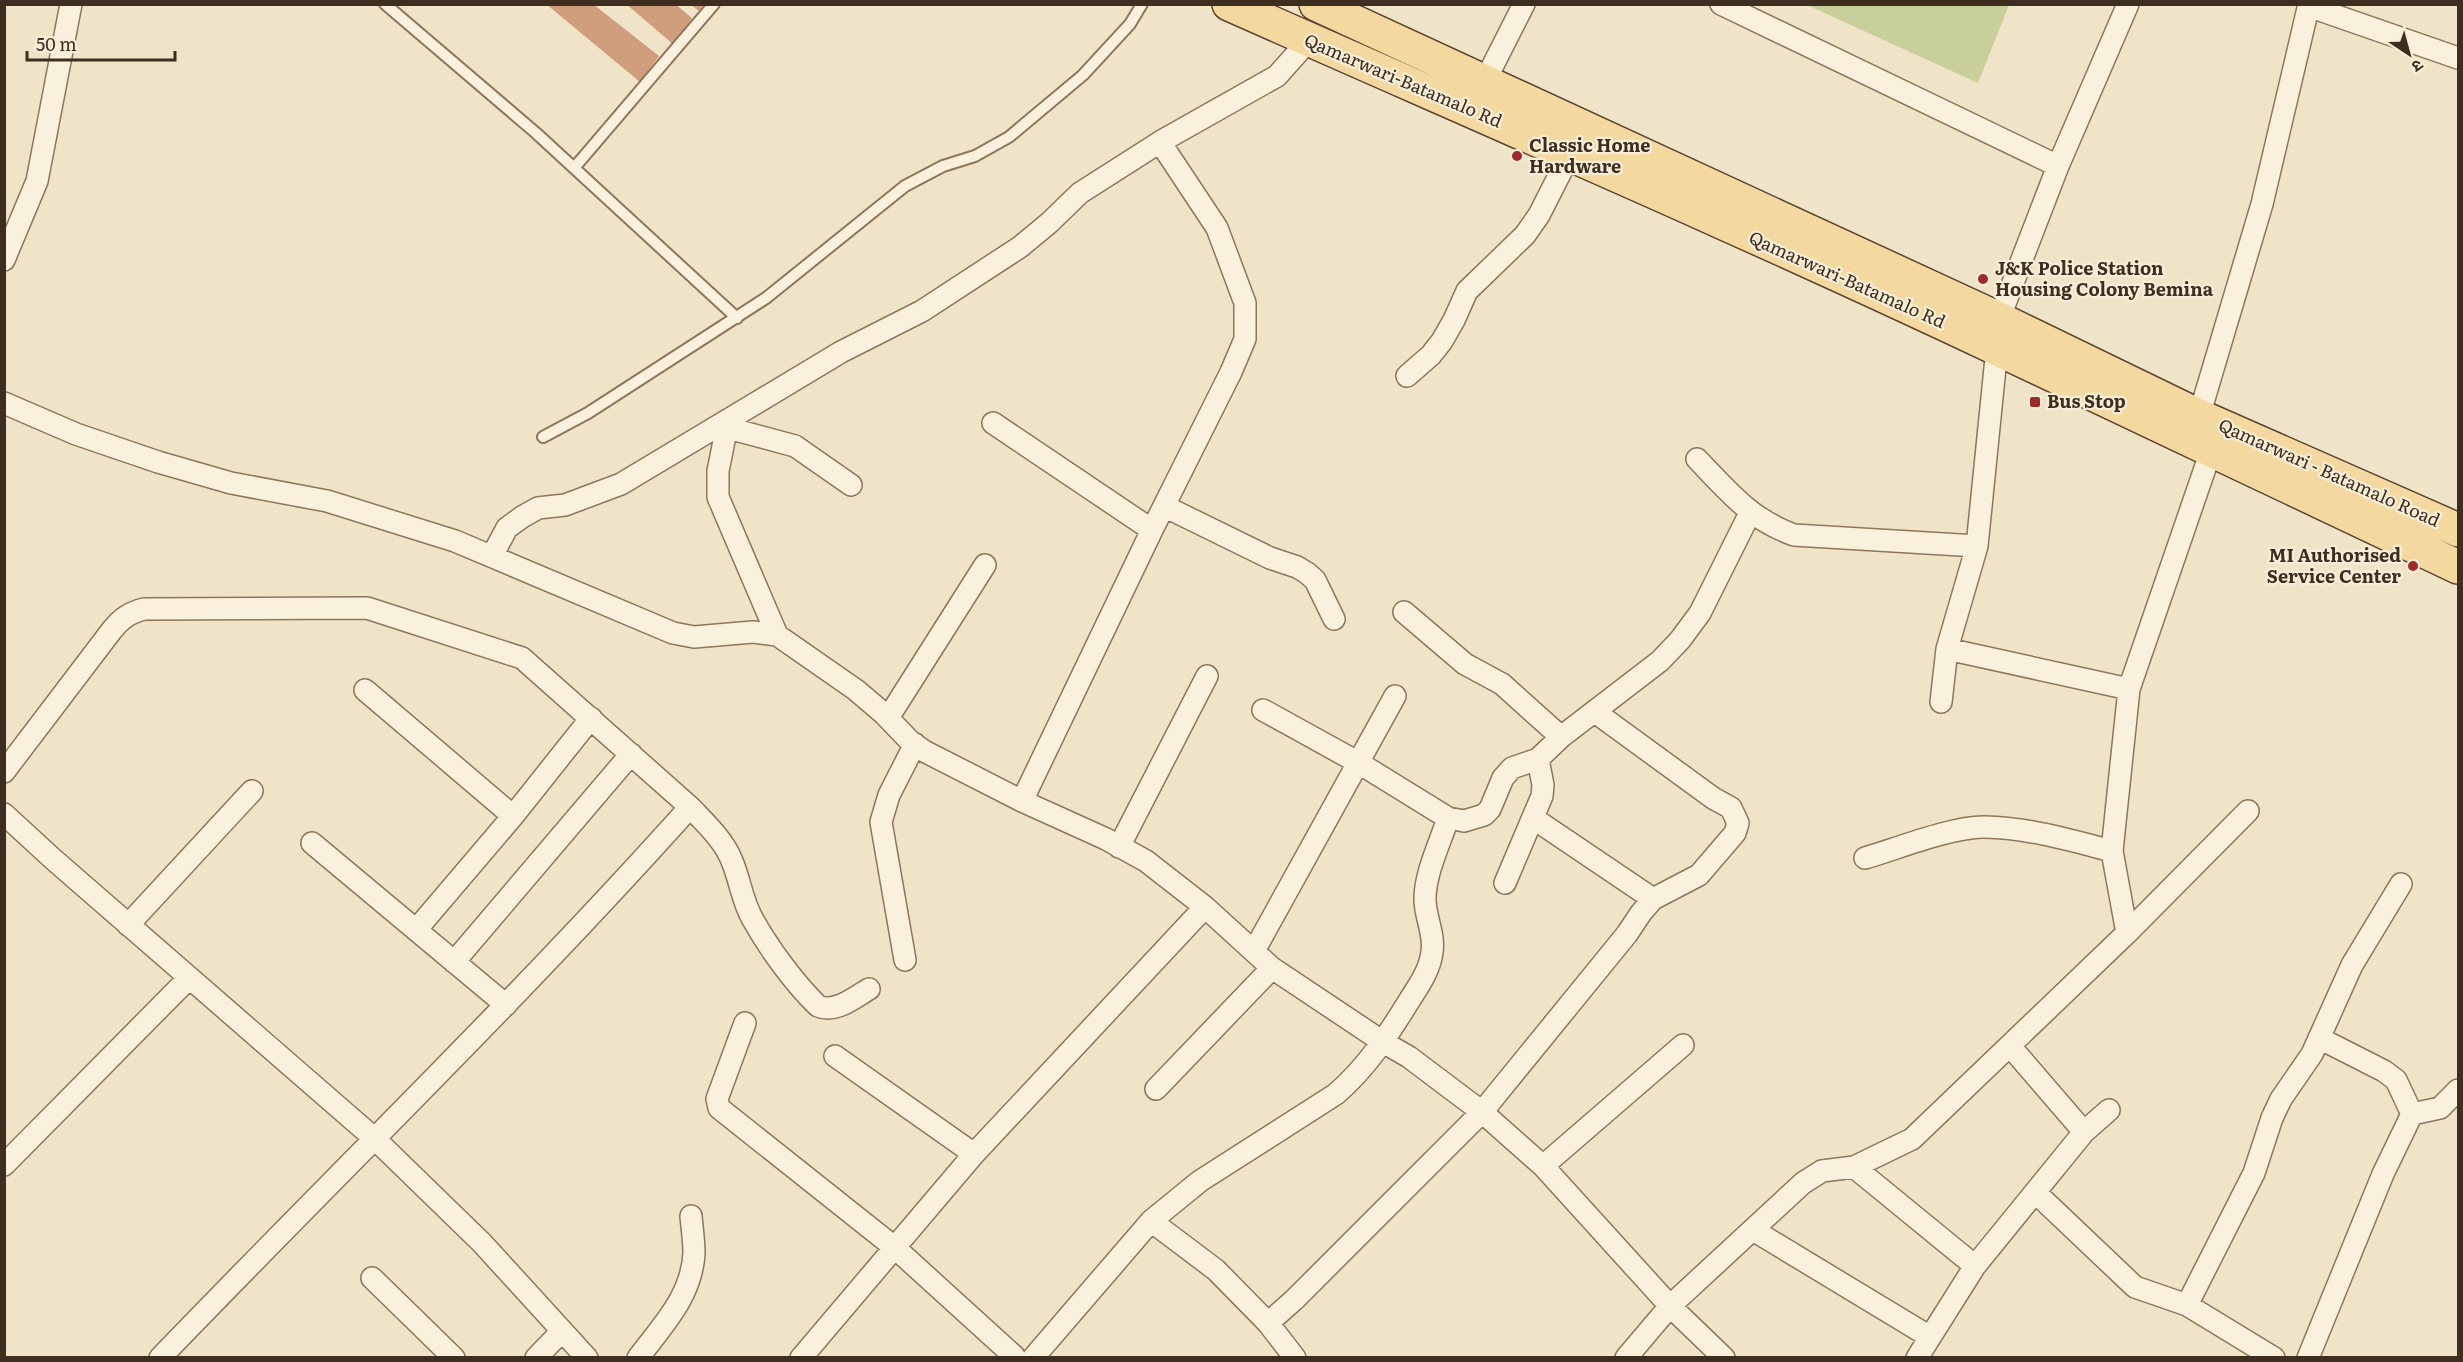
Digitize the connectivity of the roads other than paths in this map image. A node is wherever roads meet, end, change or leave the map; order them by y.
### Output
1 (71, 4) edge
2 (385, 4) edge
3 (714, 4) edge
4 (1142, 4) edge
5 (1229, 4) edge
6 (1316, 4) edge
7 (1524, 4) edge
8 (1721, 4) edge
9 (2309, 5) edge
10 (2125, 6) edge
11 (1309, 40) junction
12 (2458, 58) edge
13 (1484, 83) junction
14 (1160, 142) junction
15 (1570, 154) junction
16 (2058, 166) junction
17 (574, 168) junction
18 (4, 260) edge
19 (737, 318) junction
20 (1998, 334) junction
21 (1407, 376) dead end
22 (4, 403) edge
23 (2199, 416) junction
24 (993, 423) dead end
25 (728, 425) junction
26 (543, 437) dead end
27 (2211, 452) junction
28 (1697, 459) dead end
29 (851, 485) dead end
30 (1164, 506) junction
31 (1750, 513) junction
32 (1152, 530) junction
33 (2458, 530) edge
34 (1977, 546) junction
35 (492, 556) junction
36 (985, 565) dead end
37 (2458, 567) edge
38 (1404, 612) dead end
39 (1334, 619) dead end
40 (777, 635) junction
41 (1947, 649) junction
42 (1207, 676) dead end
43 (2129, 689) junction
44 (365, 690) dead end
45 (1395, 696) dead end
46 (1941, 702) dead end
47 (1263, 710) dead end
48 (1596, 712) junction
49 (591, 718) junction
50 (888, 718) junction
51 (1561, 737) junction
52 (915, 744) junction
53 (631, 754) junction
54 (1538, 759) junction
55 (1359, 763) junction
56 (4, 772) edge
57 (252, 791) dead end
58 (1022, 801) junction
59 (690, 807) junction
60 (2248, 811) dead end
61 (4, 814) edge
62 (513, 816) junction
63 (1533, 818) junction
64 (1448, 819) junction
65 (312, 843) dead end
66 (1119, 847) junction
67 (2112, 851) junction
68 (1864, 858) dead end
69 (1505, 883) dead end
70 (2401, 884) dead end
71 (1653, 899) junction
72 (1205, 907) junction
73 (128, 925) junction
74 (416, 930) junction
75 (2127, 933) junction
76 (1254, 951) junction
77 (905, 960) dead end
78 (454, 962) junction
79 (1272, 968) junction
80 (189, 978) junction
81 (869, 989) dead end
82 (506, 1005) junction
83 (745, 1023) dead end
84 (2319, 1038) junction
85 (1383, 1042) junction
86 (1683, 1045) dead end
87 (2010, 1046) junction
88 (835, 1056) dead end
89 (1156, 1089) dead end
90 (2458, 1090) edge
91 (2109, 1110) dead end
92 (1482, 1112) junction
93 (2412, 1114) junction
94 (2084, 1132) junction
95 (375, 1139) junction
96 (974, 1154) junction
97 (4, 1165) edge
98 (1543, 1166) junction
99 (1854, 1167) junction
100 (2035, 1192) junction
101 (691, 1216) dead end
102 (1151, 1221) junction
103 (1753, 1230) junction
104 (894, 1247) junction
105 (1975, 1266) junction
106 (372, 1278) dead end
107 (2187, 1305) junction
108 (1670, 1306) junction
109 (1268, 1323) junction
110 (562, 1331) junction
111 (1930, 1337) junction
112 (1018, 1357) edge
113 (159, 1358) edge
114 (454, 1358) edge
115 (536, 1358) edge
116 (588, 1358) edge
117 (638, 1358) edge
118 (801, 1358) edge
119 (1295, 1358) edge
120 (1626, 1358) edge
121 (1724, 1358) edge
122 (1917, 1358) edge
123 (2274, 1358) edge
124 (2308, 1358) edge

1 - 18 street
2 - 17 lane
3 - 17 lane
4 - 19 lane
5 - 11 main road, Qamarwari-Batamalo Rd
6 - 13 main road, Qamarwari-Batamalo Rd
7 - 13 street
8 - 16 street
9 - 12 street
9 - 23 street
10 - 16 street
11 - 14 street
11 - 15 main road, Qamarwari-Batamalo Rd
13 - 20 main road, Qamarwari-Batamalo Rd
14 - 25 street
14 - 30 street
15 - 20 main road, Qamarwari-Batamalo Rd
15 - 21 street
16 - 20 street
17 - 19 lane
19 - 26 lane
20 - 23 main road, Qamarwari-Batamalo Rd
20 - 27 main road, Qamarwari-Batamalo Rd
20 - 34 street
22 - 35 street
23 - 33 main road, Qamarwari - Batamalo Road
24 - 32 street
25 - 29 street
25 - 35 street
25 - 40 street
27 - 37 main road, Qamarwari-Batamalo Rd
27 - 43 street
28 - 31 street
30 - 32 street
30 - 39 street
31 - 34 street
31 - 48 street
32 - 58 street
34 - 41 street
35 - 40 street
36 - 50 street
38 - 51 street
40 - 50 street
41 - 43 street
41 - 46 street
42 - 66 street
43 - 67 street
44 - 62 street
45 - 55 street
47 - 55 street
48 - 51 street
48 - 71 street
49 - 53 street
49 - 56 street
49 - 62 street
50 - 52 street
51 - 54 street
52 - 58 street
52 - 77 street
53 - 59 street
53 - 78 street
54 - 63 street
54 - 64 street
55 - 64 street
55 - 76 street
57 - 73 street
58 - 66 street
59 - 81 street
59 - 82 street
60 - 75 street
61 - 73 street
62 - 74 street
63 - 69 street
63 - 71 street
64 - 85 street
65 - 74 street
66 - 72 street
67 - 68 street
67 - 75 street
70 - 84 street
71 - 92 street
72 - 76 street
72 - 96 street
73 - 80 street
74 - 78 street
75 - 87 street
76 - 79 street
78 - 82 street
79 - 85 street
79 - 89 street
80 - 95 street
80 - 97 street
82 - 95 street
83 - 104 street
84 - 93 street
84 - 107 street
85 - 92 street
85 - 102 street
86 - 98 street
87 - 94 street
87 - 99 street
88 - 96 street
90 - 93 street
91 - 94 street
92 - 98 street
92 - 109 street
93 - 124 street
94 - 100 street
95 - 110 street
95 - 113 street
96 - 104 street
98 - 108 street
99 - 103 street
99 - 105 street
100 - 105 street
100 - 107 street
101 - 117 street
102 - 109 street
102 - 112 street
103 - 108 street
103 - 111 street
104 - 112 street
104 - 118 street
105 - 111 street
106 - 114 street
107 - 123 street
108 - 120 street
108 - 121 street
109 - 119 street
110 - 115 street
110 - 116 street
111 - 122 street

